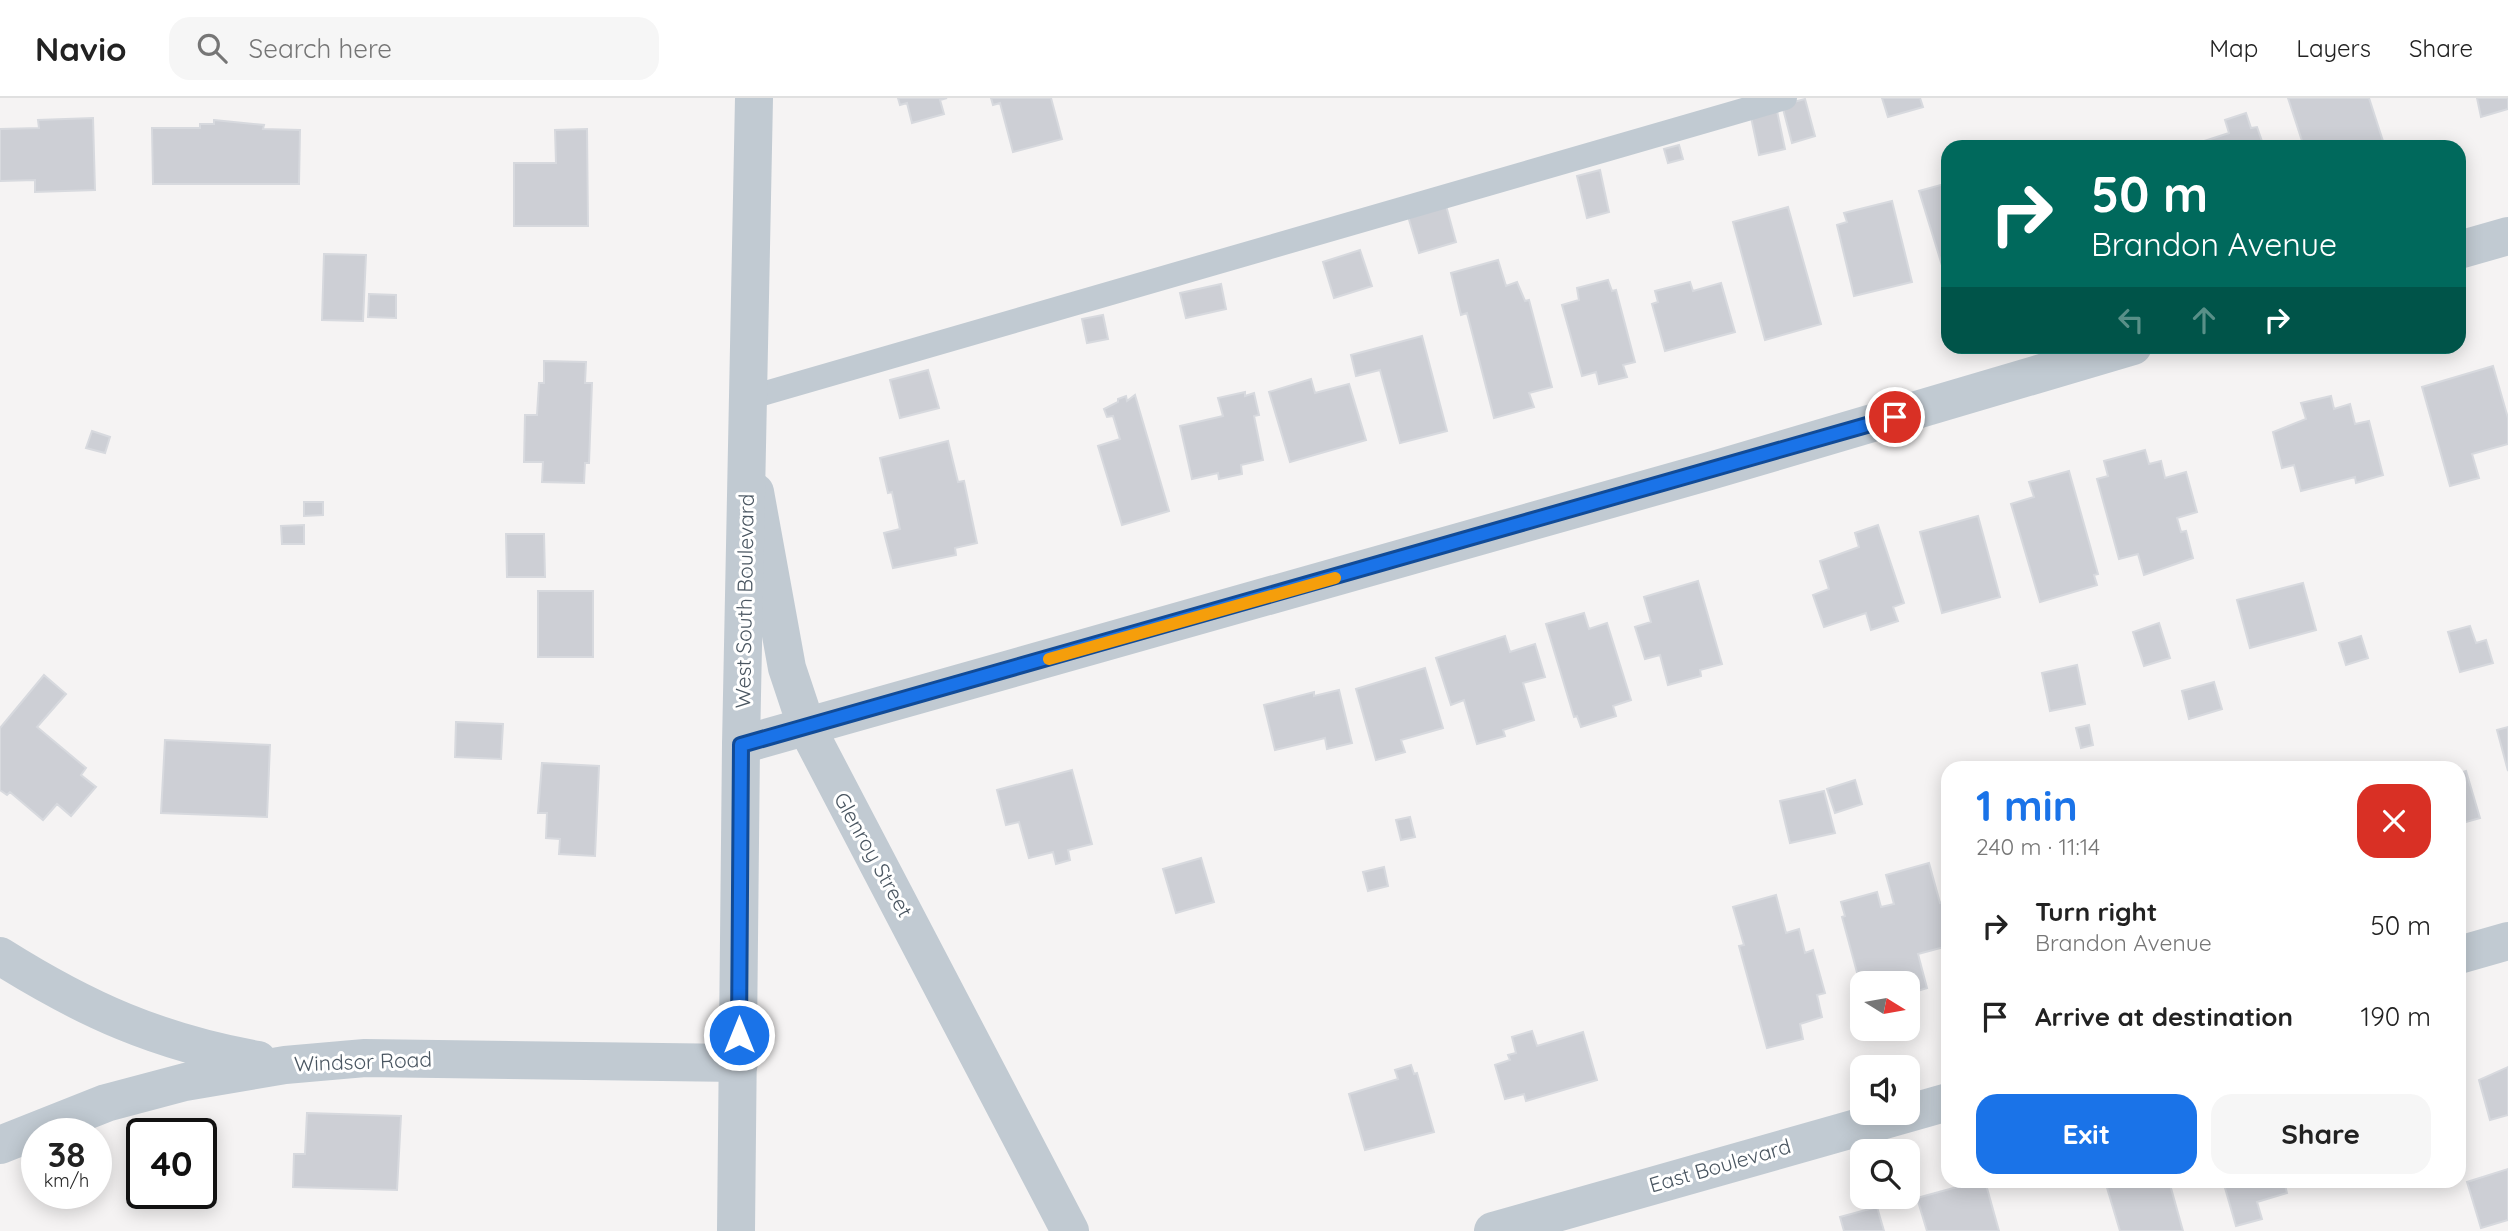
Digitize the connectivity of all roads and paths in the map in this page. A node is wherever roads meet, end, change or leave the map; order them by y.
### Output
1 (754, 98) edge
2 (1785, 98) edge
3 (2508, 236) edge
4 (2466, 248) edge
5 (2106, 354) edge
6 (748, 398) junction
7 (748, 454) junction
8 (807, 728) junction
9 (741, 745) junction
10 (2508, 941) edge
11 (2466, 953) edge
12 (0, 956) edge
13 (739, 1063) junction
14 (285, 1065) junction
15 (1941, 1104) edge
16 (0, 1144) edge
17 (736, 1231) edge
18 (1070, 1231) edge
19 (1493, 1231) edge

1 - 6 street, West South Boulevard
2 - 6 lane
3 - 4 street
5 - 8 street
6 - 7 street, West South Boulevard
7 - 8 street, Glenroy Street
7 - 9 street, West South Boulevard
8 - 9 street
8 - 18 street, Glenroy Street
9 - 13 street, West South Boulevard
10 - 11 street
12 - 14 street
13 - 14 street, Windsor Road
13 - 17 street, West South Boulevard
14 - 16 street, Windsor Road
15 - 19 street, East Boulevard

